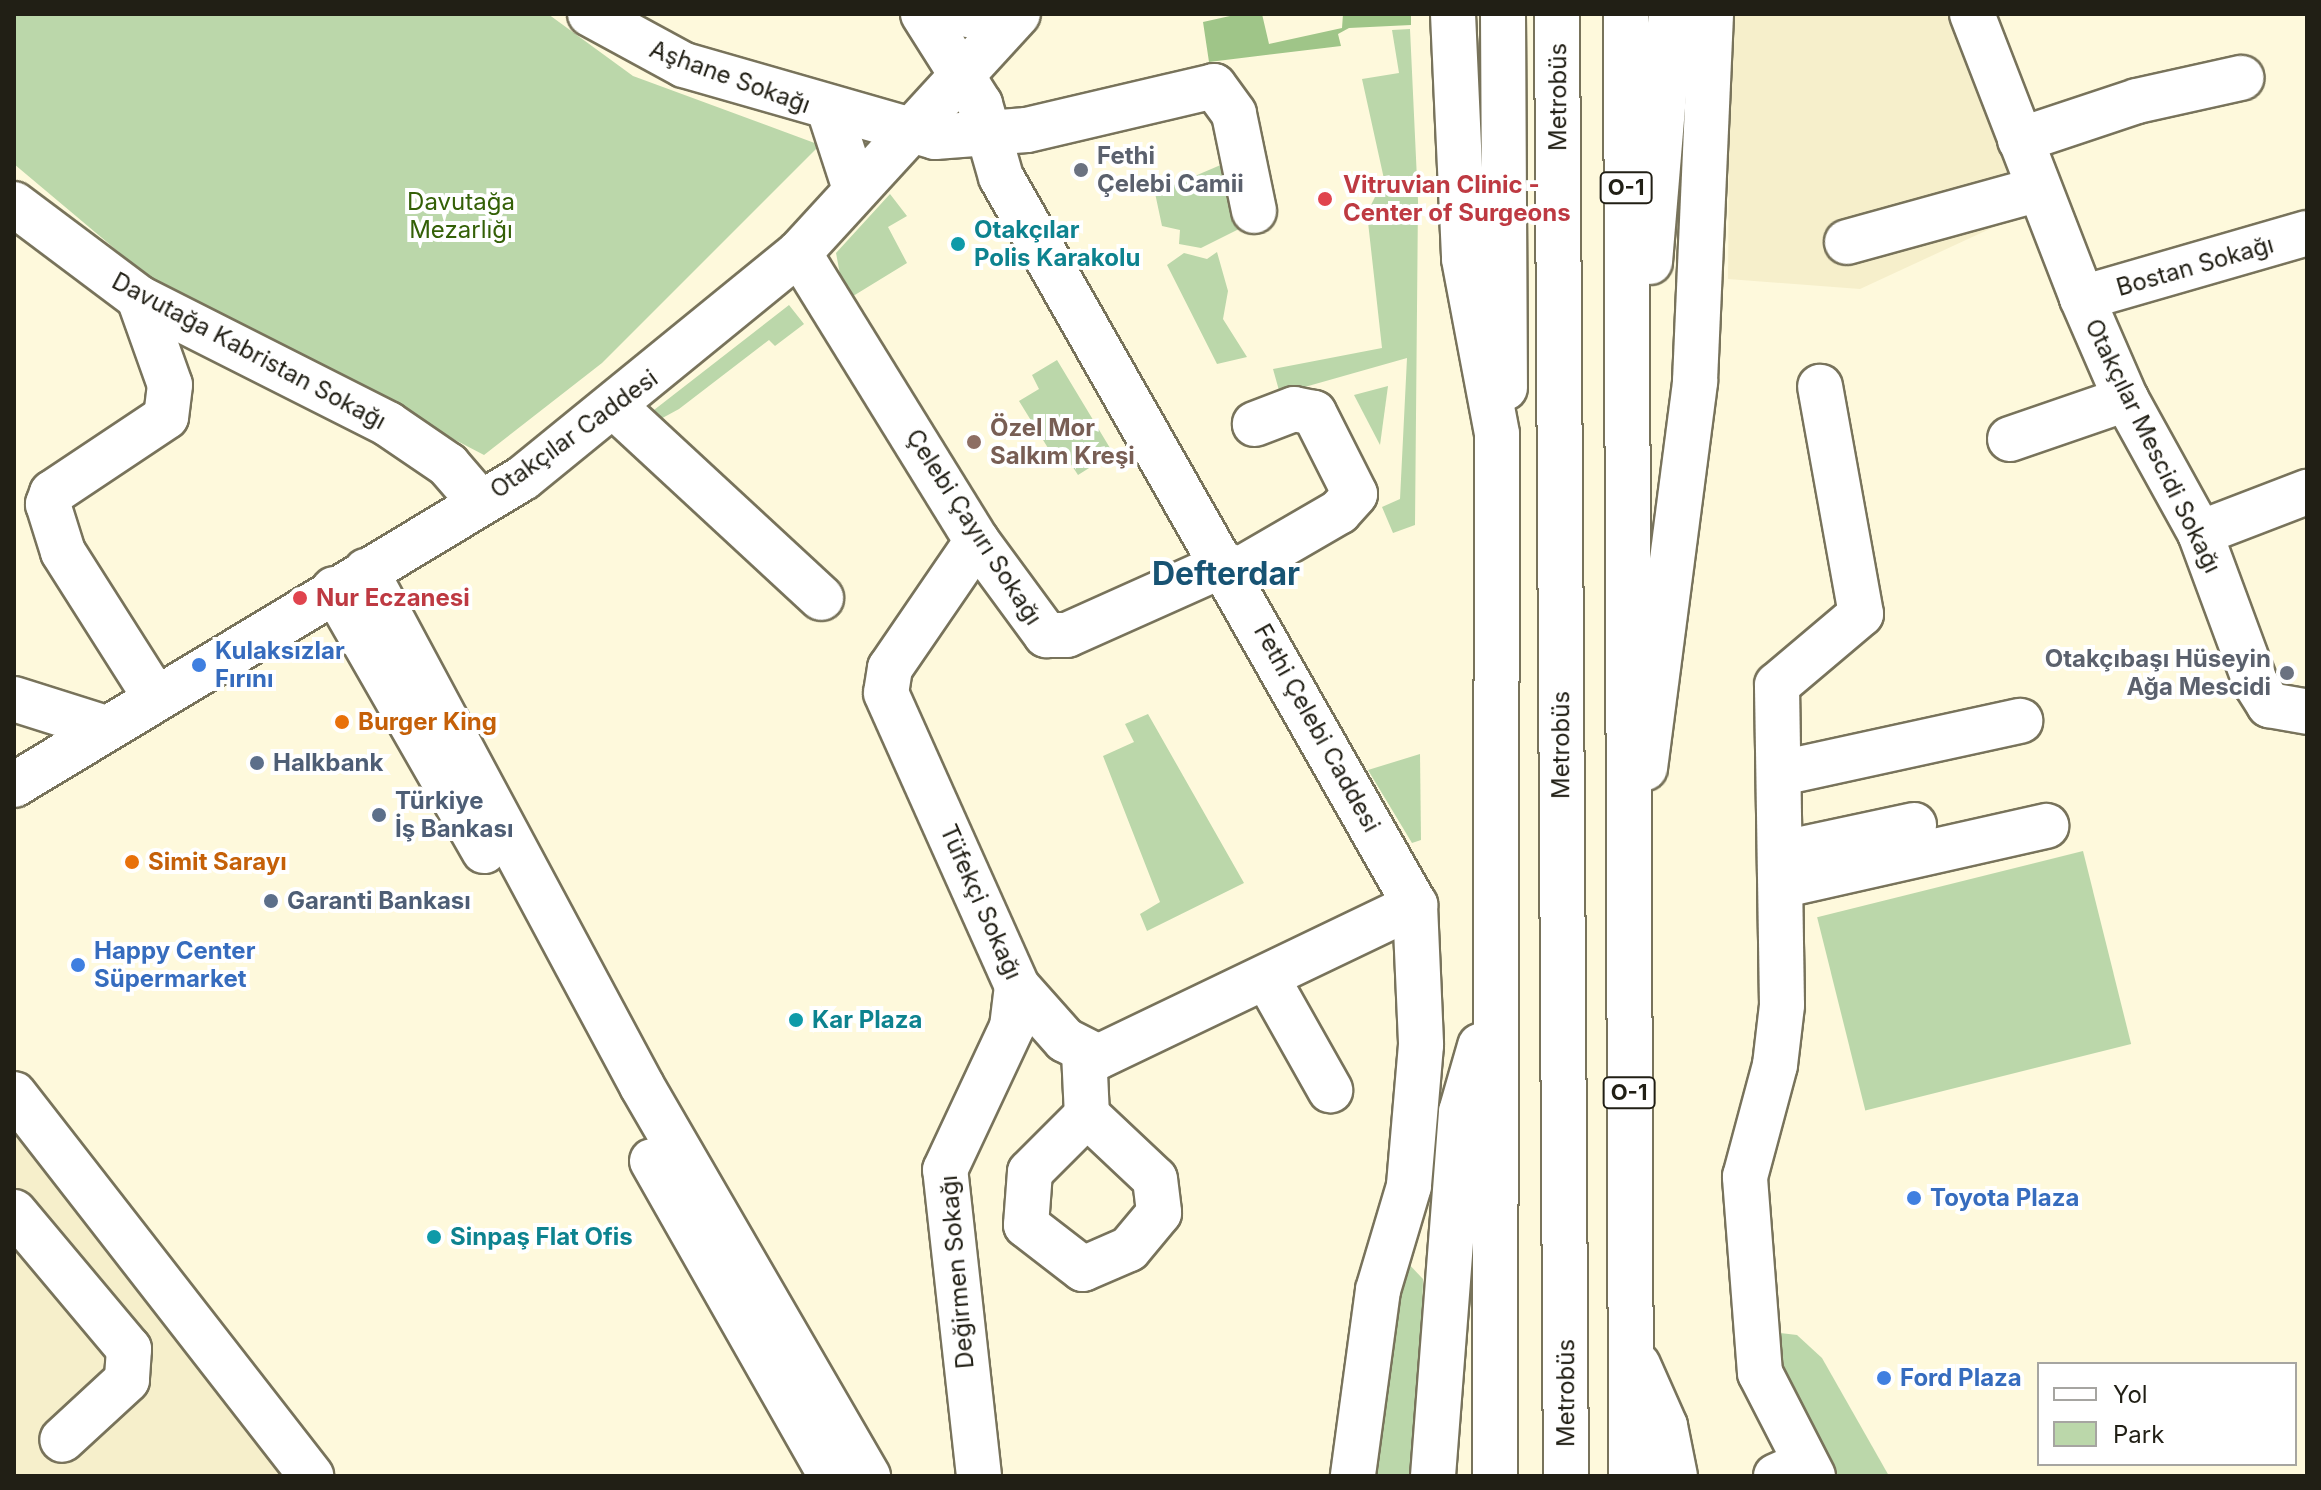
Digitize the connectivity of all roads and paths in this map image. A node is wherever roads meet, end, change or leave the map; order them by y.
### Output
1 (590, 14) edge
2 (923, 14) edge
3 (960, 14) edge
4 (1453, 14) edge
5 (1503, 14) edge
6 (1557, 14) edge
7 (1585, 14) edge
8 (1626, 14) edge
9 (1671, 14) edge
10 (1711, 14) edge
11 (1972, 14) edge
12 (1015, 18) edge
13 (961, 76) junction
14 (2241, 78) dead end
15 (830, 112) junction
16 (908, 129) junction
17 (984, 134) junction
18 (2020, 140) junction
19 (855, 189) junction
20 (2039, 189) junction
21 (14, 204) edge
22 (1254, 211) dead end
23 (2307, 233) edge
24 (1847, 242) dead end
25 (799, 253) junction
26 (139, 298) junction
27 (2082, 298) junction
28 (1628, 362) junction
29 (1820, 387) dead end
30 (2126, 399) junction
31 (615, 407) junction
32 (1255, 424) dead end
33 (1497, 434) junction
34 (2010, 439) dead end
35 (2307, 492) edge
36 (480, 502) junction
37 (2200, 533) junction
38 (977, 541) junction
39 (1229, 569) junction
40 (350, 580) junction
41 (821, 598) dead end
42 (155, 697) junction
43 (14, 699) edge
44 (2307, 712) edge
45 (2020, 721) dead end
46 (103, 727) junction
47 (1781, 773) junction
48 (14, 785) edge
49 (2000, 807) dead end
50 (2046, 826) dead end
51 (1628, 841) junction
52 (1783, 869) junction
53 (1415, 905) junction
54 (1267, 978) junction
55 (1017, 986) junction
56 (1494, 998) junction
57 (1084, 1052) junction
58 (1330, 1090) dead end
59 (14, 1094) edge
60 (1087, 1115) dead end
61 (14, 1212) edge
62 (1630, 1346) junction
63 (62, 1440) dead end
64 (1798, 1472) edge
65 (311, 1476) edge
66 (831, 1476) edge
67 (868, 1476) edge
68 (979, 1476) edge
69 (1353, 1476) edge
70 (1433, 1476) edge
71 (1495, 1476) edge
72 (1566, 1476) edge
73 (1591, 1476) edge
74 (1631, 1476) edge
75 (1675, 1476) edge

1 - 15 main road, Aşhane Sokağı
2 - 13 main road, Fethi Çelebi Caddesi
3 - 12 main road
4 - 33 main road
5 - 33 main road
6 - 72 main road, Metrobüs
7 - 73 main road, Metrobüs
8 - 28 main road, O-1
9 - 28 main road
10 - 51 main road
11 - 18 main road, Otakçılar Mescidi Sokağı
12 - 13 main road, Otakçılar Caddesi
13 - 16 main road, Otakçılar Caddesi
13 - 17 main road, Fethi Çelebi Caddesi
14 - 18 main road
15 - 16 main road, Aşhane Sokağı
15 - 19 main road
16 - 17 main road, Aşhane Sokağı
16 - 19 main road, Otakçılar Caddesi
17 - 22 main road, Aşhane Sokağı
17 - 39 main road, Fethi Çelebi Caddesi
18 - 20 main road, Otakçılar Mescidi Sokağı
19 - 25 main road, Otakçılar Caddesi
20 - 24 main road
20 - 27 main road, Otakçılar Mescidi Sokağı
21 - 26 main road, Davutağa Kabristan Sokağı
23 - 27 main road, Bostan Sokağı
25 - 31 main road, Otakçılar Caddesi
25 - 38 main road, Çelebi Çayırı Sokağı
26 - 36 main road, Davutağa Kabristan Sokağı
26 - 42 main road
27 - 30 main road, Otakçılar Mescidi Sokağı
28 - 51 main road, O-1
29 - 47 main road
30 - 34 main road
30 - 37 main road, Otakçılar Mescidi Sokağı
31 - 36 main road, Otakçılar Caddesi
31 - 41 main road
32 - 39 main road, Çelebi Çayırı Sokağı
33 - 56 main road
35 - 37 main road
36 - 40 main road, Otakçılar Caddesi
37 - 44 main road, Otakçılar Mescidi Sokağı
38 - 39 main road, Çelebi Çayırı Sokağı
38 - 55 main road, Tüfekçi Sokağı
39 - 53 main road, Fethi Çelebi Caddesi
40 - 42 main road, Otakçılar Caddesi
40 - 66 main road
40 - 67 main road
42 - 46 main road, Otakçılar Caddesi
43 - 46 main road
45 - 47 main road
46 - 48 main road, Otakçılar Caddesi
47 - 52 main road
49 - 52 main road
50 - 52 main road
51 - 62 main road, O-1
52 - 64 main road
53 - 54 main road
53 - 69 main road
54 - 57 main road
54 - 58 main road
55 - 57 main road, Tüfekçi Sokağı
55 - 68 main road, Değirmen Sokağı
56 - 70 main road
56 - 71 main road
57 - 60 main road
59 - 65 main road
61 - 63 main road
62 - 74 main road, O-1
62 - 75 main road

